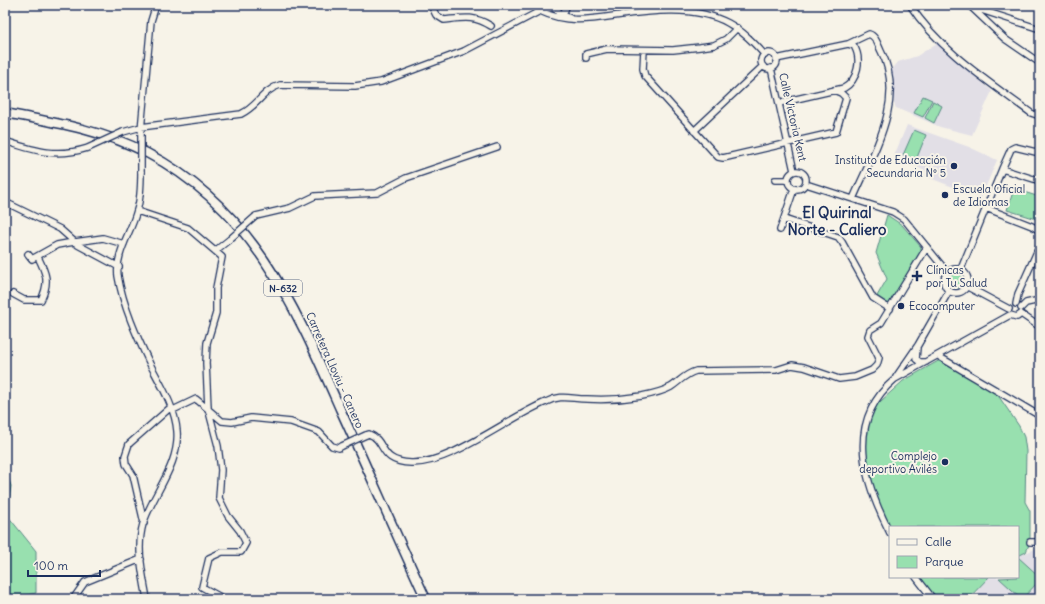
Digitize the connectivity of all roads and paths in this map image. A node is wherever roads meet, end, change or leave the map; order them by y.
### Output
1 (156, 5) edge
2 (431, 5) edge
3 (560, 5) edge
4 (567, 5) edge
5 (910, 5) edge
6 (970, 6) edge
7 (553, 7) junction
8 (540, 11) junction
9 (997, 15) junction
10 (560, 17) junction
11 (989, 25) junction
12 (491, 26) dead end
13 (737, 28) junction
14 (1040, 29) edge
15 (848, 44) junction
16 (644, 50) junction
17 (594, 52) dead end
18 (765, 55) junction
19 (776, 59) junction
20 (1040, 63) edge
21 (763, 66) junction
22 (771, 68) junction
23 (834, 90) junction
24 (779, 103) junction
25 (5, 113) edge
26 (1040, 116) edge
27 (141, 127) junction
28 (694, 131) junction
29 (5, 141) edge
30 (788, 143) junction
31 (497, 147) dead end
32 (1040, 153) edge
33 (1002, 169) junction
34 (794, 171) junction
35 (775, 180) dead end
36 (788, 180) junction
37 (1040, 182) edge
38 (806, 184) junction
39 (794, 189) junction
40 (853, 199) junction
41 (5, 202) edge
42 (986, 208) junction
43 (137, 211) junction
44 (784, 219) junction
45 (780, 230) dead end
46 (1040, 230) edge
47 (74, 243) junction
48 (124, 244) junction
49 (1040, 245) edge
50 (927, 247) junction
51 (215, 251) junction
52 (28, 254) dead end
53 (38, 257) junction
54 (119, 267) junction
55 (961, 269) junction
56 (947, 272) junction
57 (966, 286) junction
58 (949, 290) junction
59 (13, 294) dead end
60 (1040, 300) edge
61 (1019, 306) junction
62 (890, 309) junction
63 (1009, 312) junction
64 (1021, 314) junction
65 (1040, 327) edge
66 (918, 345) junction
67 (938, 356) junction
68 (927, 362) junction
69 (895, 379) junction
70 (172, 408) junction
71 (208, 408) junction
72 (1040, 416) edge
73 (1040, 479) edge
74 (1040, 485) edge
75 (144, 523) junction
76 (889, 531) edge
77 (1030, 542) dead end
78 (1040, 542) edge
79 (141, 559) junction
80 (917, 578) edge
81 (73, 599) edge
82 (147, 599) edge
83 (224, 599) edge
84 (426, 599) edge
85 (933, 599) edge

1 - 27 street
2 - 12 street
3 - 7 street
4 - 10 street
5 - 26 street
6 - 9 street
6 - 11 street
7 - 8 street
7 - 10 street
8 - 10 street
8 - 27 street
9 - 11 street
9 - 14 street
10 - 13 street
11 - 20 street
13 - 16 street
13 - 18 street
15 - 19 street
15 - 23 street
15 - 40 street
16 - 17 street
16 - 28 street
18 - 19 street
18 - 21 street
19 - 22 street
21 - 22 street
21 - 28 street
22 - 24 street, Calle Victoria Kent
23 - 24 street
23 - 30 street
24 - 30 street, Calle Victoria Kent
25 - 84 highway, Carretera Lloviu - Canero / N-632
27 - 29 street, bridge
27 - 43 street, bridge
28 - 30 street
30 - 34 street, Calle Victoria Kent
31 - 51 street, bridge
32 - 33 street
33 - 37 street
33 - 42 street
34 - 36 street
34 - 38 street
35 - 36 street
36 - 39 street
38 - 39 street
38 - 40 street
39 - 44 street
40 - 50 street
41 - 47 street
42 - 46 street
42 - 55 street
43 - 48 street
43 - 51 street
44 - 45 street
44 - 62 street
47 - 48 street
47 - 53 street
47 - 54 street
48 - 54 street
49 - 61 street
50 - 56 street
50 - 62 street
51 - 71 street
52 - 53 street
53 - 59 street
54 - 70 street
55 - 56 street
55 - 57 street
56 - 58 street
57 - 58 street
57 - 63 street
58 - 66 street
60 - 61 street
61 - 63 street
61 - 64 street
62 - 71 street, bridge
63 - 64 street
63 - 67 street
64 - 65 street
66 - 68 street
66 - 69 street
67 - 68 street
67 - 72 street
68 - 69 street
69 - 76 street
70 - 71 street
70 - 75 street
70 - 75 street
71 - 83 street
73 - 74 street
75 - 79 street
77 - 78 street
79 - 81 street
79 - 82 street
80 - 85 street

